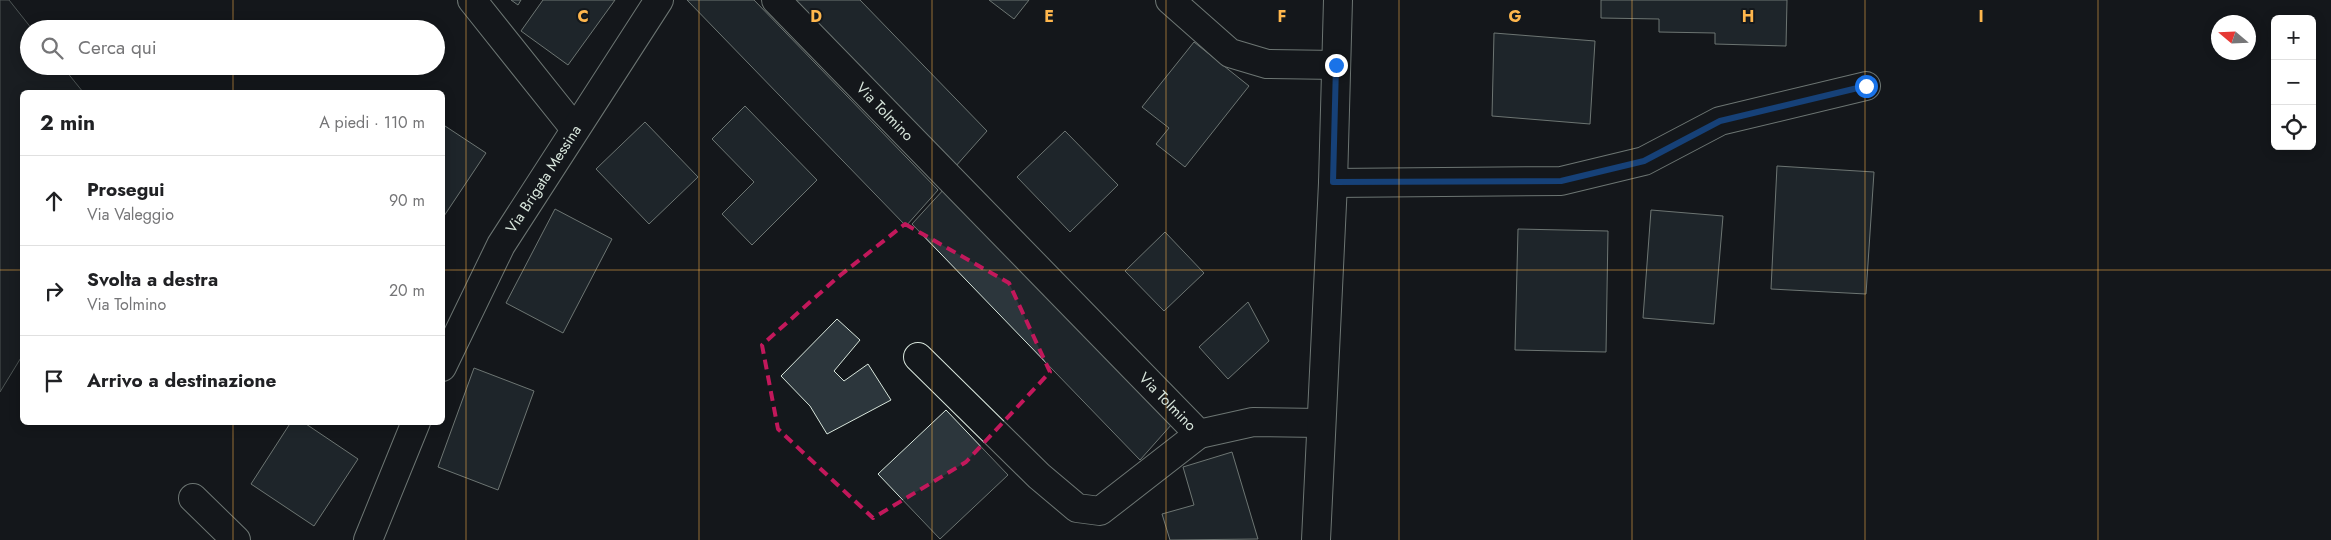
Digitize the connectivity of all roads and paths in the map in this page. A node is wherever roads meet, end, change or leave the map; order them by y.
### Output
1 (472, 0) edge
2 (659, 0) edge
3 (776, 0) edge
4 (1170, 0) edge
5 (1338, 0) edge
6 (1336, 65) junction
7 (1866, 86) dead end
8 (575, 129) junction
9 (1333, 182) junction
10 (918, 357) dead end
11 (445, 361) edge
12 (1320, 423) junction
13 (415, 425) edge
14 (1199, 434) junction
15 (193, 498) dead end
16 (236, 540) edge
17 (368, 540) edge
18 (1316, 540) edge

1 - 8 street
2 - 8 street, Via Brigata Messina
3 - 14 street, Via Tolmino
4 - 6 street
5 - 6 street
6 - 9 street
7 - 9 street
8 - 11 street, Via Brigata Messina
9 - 12 street
10 - 14 street
12 - 14 street, Via Tolmino
12 - 18 street
13 - 17 street
15 - 16 street

